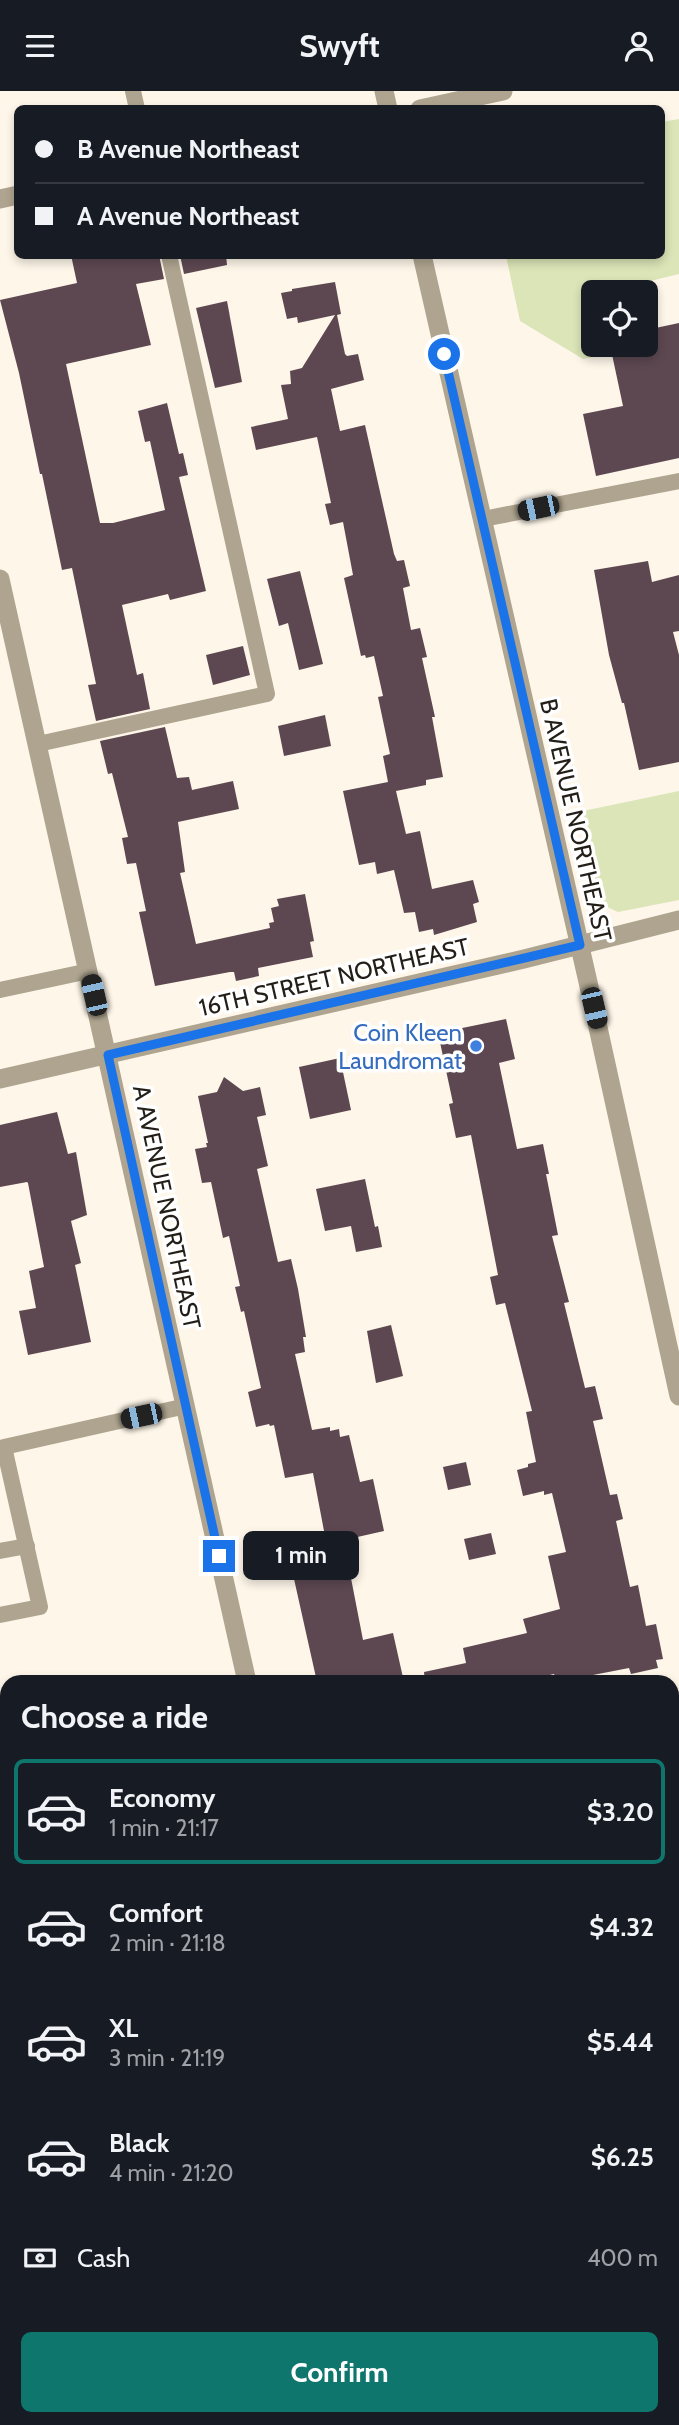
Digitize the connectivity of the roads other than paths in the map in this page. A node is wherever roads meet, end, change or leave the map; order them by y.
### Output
1 (503, 91) edge
2 (438, 105) edge
3 (170, 259) edge
4 (423, 259) edge
5 (679, 481) edge
6 (483, 519) junction
7 (0, 579) edge
8 (6, 637) edge
9 (38, 744) junction
10 (679, 920) edge
11 (580, 945) junction
12 (89, 971) junction
13 (0, 990) edge
14 (108, 1055) junction
15 (0, 1079) edge
16 (679, 1396) edge
17 (186, 1406) junction
18 (27, 1546) junction
19 (0, 1551) edge
20 (0, 1615) edge
21 (245, 1675) edge

1 - 2 street
3 - 9 lane
4 - 6 street, B AVENUE NORTHEAST
5 - 6 lane
6 - 11 street, B AVENUE NORTHEAST
7 - 8 street, A AVENUE NORTHEAST
8 - 9 street, A AVENUE NORTHEAST
9 - 12 street, A AVENUE NORTHEAST
10 - 11 street, 16TH STREET NORTHEAST
11 - 14 street, 16TH STREET NORTHEAST
11 - 16 street, B AVENUE NORTHEAST
12 - 13 lane
12 - 14 street, A AVENUE NORTHEAST
14 - 15 street, 16TH STREET NORTHEAST
14 - 17 street, A AVENUE NORTHEAST
17 - 18 lane
17 - 21 street, A AVENUE NORTHEAST
18 - 19 lane
18 - 20 lane

